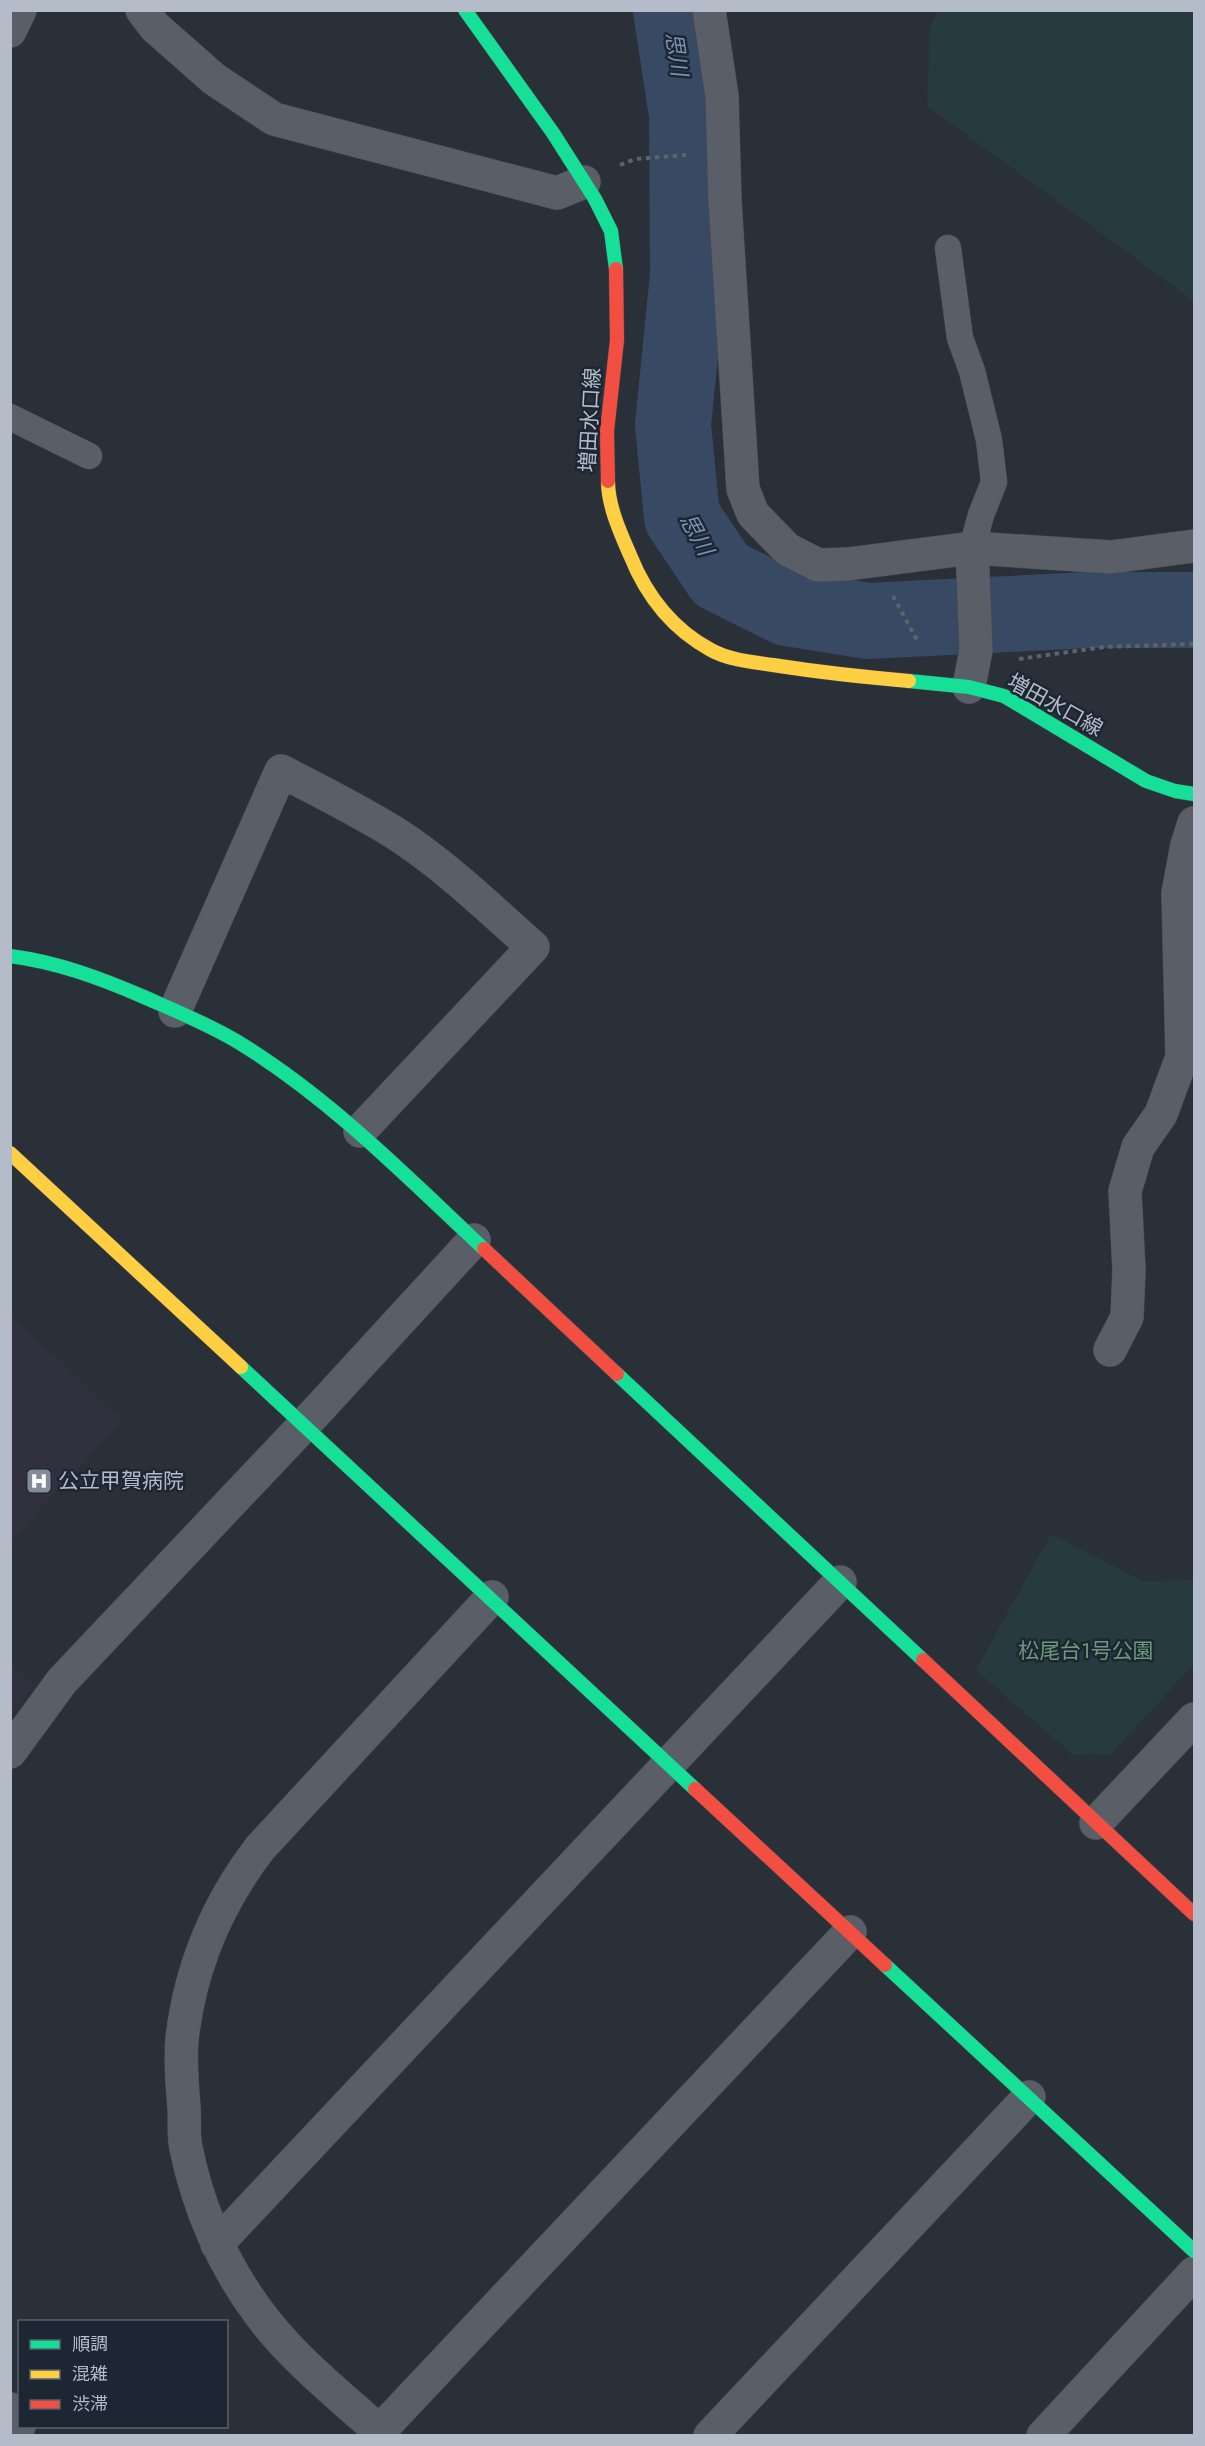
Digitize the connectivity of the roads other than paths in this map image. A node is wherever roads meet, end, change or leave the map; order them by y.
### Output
1 (20, 10) edge
2 (142, 10) edge
3 (465, 10) edge
4 (709, 10) edge
5 (10, 31) edge
6 (584, 182) junction
7 (948, 248) dead end
8 (10, 417) edge
9 (89, 456) dead end
10 (1194, 546) edge
11 (973, 558) junction
12 (973, 665) junction
13 (1194, 794) edge
14 (1194, 823) edge
15 (10, 956) edge
16 (175, 1011) junction
17 (360, 1131) junction
18 (10, 1153) edge
19 (474, 1240) junction
20 (1110, 1350) dead end
21 (304, 1424) junction
22 (840, 1582) junction
23 (492, 1597) junction
24 (1194, 1719) edge
25 (10, 1752) edge
26 (669, 1764) junction
27 (1096, 1823) junction
28 (1194, 1914) edge
29 (850, 1932) junction
30 (1029, 2097) junction
31 (217, 2244) junction
32 (1194, 2251) edge
33 (1194, 2273) edge
34 (10, 2409) edge
35 (18, 2422) edge
36 (377, 2433) edge
37 (710, 2436) edge
38 (1043, 2436) edge

1 - 5 street
2 - 6 street
3 - 6 street, 増田水口線
4 - 11 street
6 - 12 street, 増田水口線
7 - 11 lane
8 - 9 lane
10 - 11 street
11 - 12 street
12 - 13 street, 増田水口線
14 - 20 street
15 - 16 street
16 - 17 street
16 - 17 street
17 - 19 street
18 - 21 street
19 - 21 street
19 - 22 street
21 - 23 street
21 - 25 street
22 - 26 street
22 - 27 street
23 - 26 street
23 - 31 street
24 - 27 street
26 - 29 street
26 - 31 street
27 - 28 street
29 - 30 street
29 - 36 street
30 - 32 street
30 - 37 street
31 - 36 street
33 - 38 street
34 - 35 street

